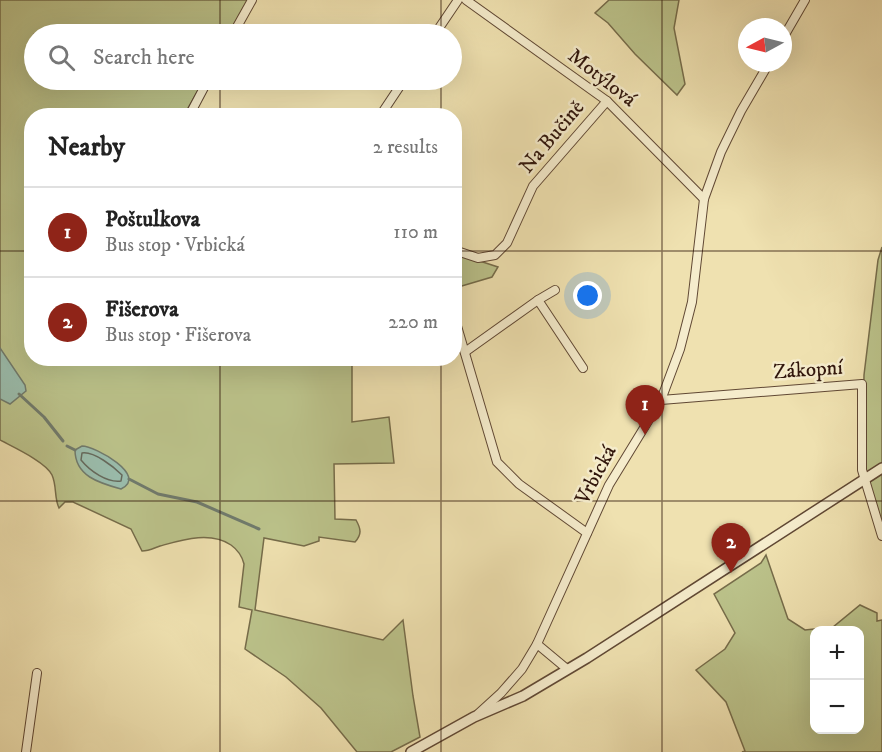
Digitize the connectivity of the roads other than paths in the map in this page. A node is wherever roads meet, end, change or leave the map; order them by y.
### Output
1 (252, 0) edge
2 (458, 0) edge
3 (466, 0) edge
4 (805, 0) edge
5 (792, 22) edge
6 (239, 24) edge
7 (442, 24) edge
8 (764, 72) edge
9 (203, 90) edge
10 (397, 90) edge
11 (607, 101) junction
12 (193, 108) edge
13 (385, 108) edge
14 (704, 199) junction
15 (462, 253) edge
16 (555, 290) dead end
17 (538, 300) junction
18 (462, 342) edge
19 (465, 352) junction
20 (583, 368) dead end
21 (661, 399) junction
22 (882, 468) edge
23 (867, 478) junction
24 (587, 533) junction
25 (882, 536) edge
26 (537, 644) junction
27 (567, 669) junction
28 (37, 673) dead end
29 (474, 717) junction
30 (26, 752) edge
31 (411, 752) edge

1 - 6 street
2 - 7 street
3 - 11 street, Motýlová
4 - 5 street
8 - 14 street, Vrbická
9 - 12 street
10 - 13 street
11 - 14 street, Motýlová
11 - 15 street, Na Bučině
14 - 21 street, Vrbická
16 - 17 street
17 - 19 street
17 - 20 street
18 - 19 street
19 - 24 street
21 - 23 street, Zákopní
21 - 24 street, Vrbická
22 - 23 street
23 - 25 street
23 - 27 street
24 - 26 street, Vrbická
26 - 27 street
26 - 29 street, Vrbická
27 - 29 street
28 - 30 street
29 - 31 street, Vrbická

